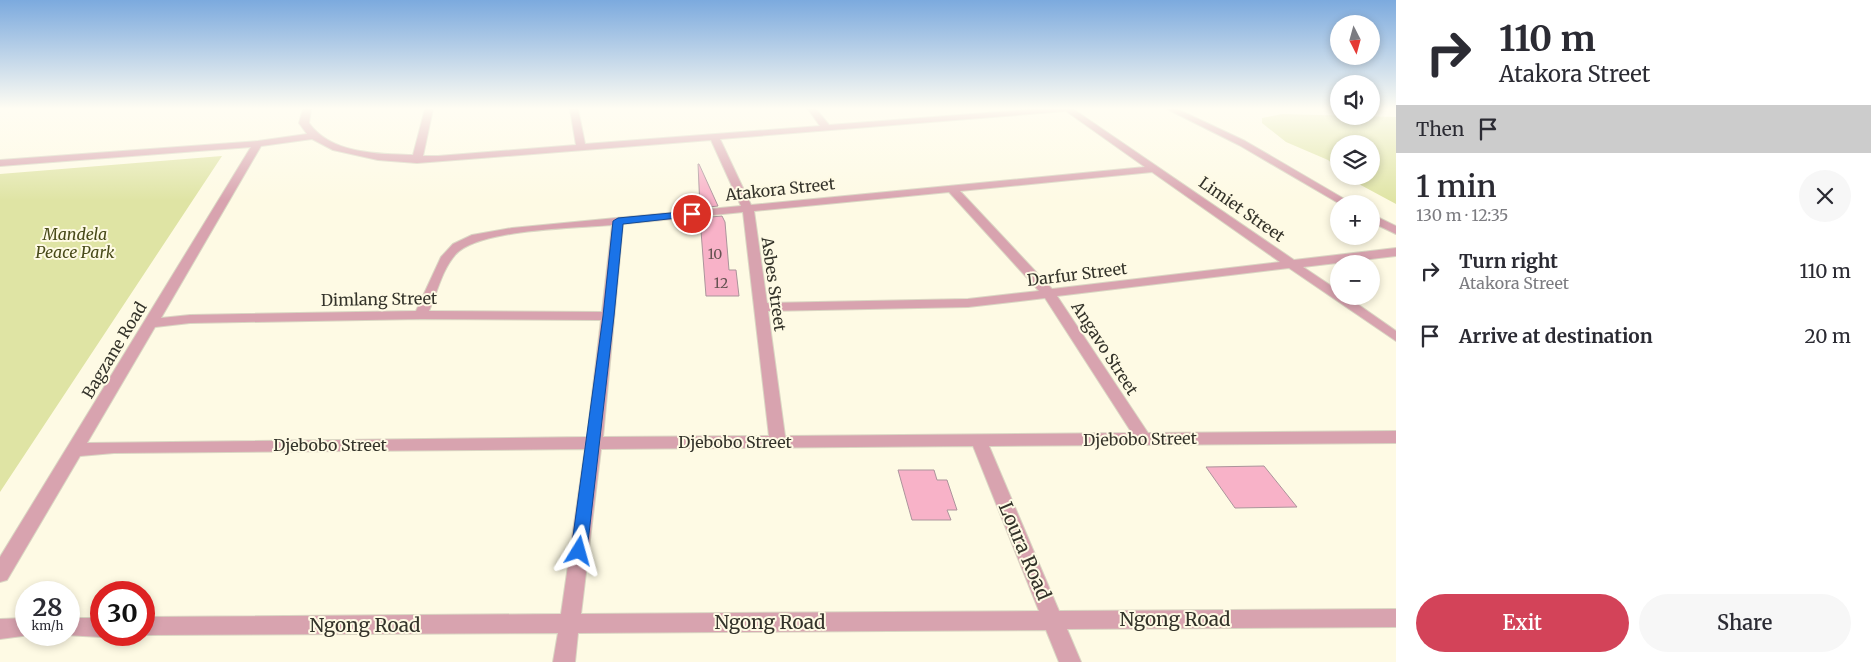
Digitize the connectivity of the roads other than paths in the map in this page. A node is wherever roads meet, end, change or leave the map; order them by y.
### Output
1 (287, 140) edge
2 (320, 140) edge
3 (422, 140) edge
4 (580, 140) edge
5 (679, 140) edge
6 (715, 140) edge
7 (1112, 140) edge
8 (1236, 140) edge
9 (1238, 140) edge
10 (1242, 143) junction
11 (258, 144) junction
12 (581, 148) junction
13 (417, 160) junction
14 (0, 163) edge
15 (1156, 169) junction
16 (952, 189) junction
17 (1332, 195) edge
18 (748, 209) junction
19 (618, 221) junction
20 (1380, 222) edge
21 (1396, 231) edge
22 (1396, 252) edge
23 (1293, 264) junction
24 (1049, 294) junction
25 (761, 307) junction
26 (421, 315) junction
27 (609, 316) junction
28 (150, 323) junction
29 (1396, 336) edge
30 (1396, 438) edge
31 (1144, 439) junction
32 (979, 441) junction
33 (778, 442) junction
34 (594, 443) junction
35 (74, 450) junction
36 (0, 574) edge
37 (1396, 618) edge
38 (1054, 620) junction
39 (570, 623) junction
40 (155, 626) edge
41 (15, 627) edge
42 (0, 628) edge
43 (564, 662) edge
44 (1070, 662) edge

1 - 11 street
2 - 13 street
3 - 13 street
4 - 12 street
5 - 12 street
6 - 18 street, Asbes Street
7 - 15 street, Limiet Street
8 - 10 street
9 - 10 street
10 - 17 street
11 - 14 street
11 - 28 street, Bagzane Road
12 - 13 street
15 - 16 street, Atakora Street
15 - 23 street, Limiet Street
16 - 18 street, Atakora Street
16 - 24 street, Angavo Street
18 - 19 street, Atakora Street
18 - 25 street, Asbes Street
19 - 26 street, Atakora Street
19 - 27 street
20 - 21 street
22 - 23 street, Darfur Street
23 - 24 street, Darfur Street
23 - 29 street, Limiet Street
24 - 25 street, Darfur Street
24 - 31 street, Angavo Street
25 - 33 street, Asbes Street
26 - 27 street, Dimlang Street
26 - 28 street, Dimlang Street
27 - 34 street
28 - 35 street, Bagzane Road
30 - 31 street, Djebobo Street
31 - 32 street, Djebobo Street
32 - 33 street, Djebobo Street
32 - 38 street, Loura Road
33 - 34 street, Djebobo Street
34 - 35 street, Djebobo Street
34 - 39 street
35 - 36 street, Bagzane Road
37 - 38 street, Ngong Road
38 - 39 street, Ngong Road
38 - 44 street, Loura Road
39 - 40 street, Ngong Road
39 - 43 street
41 - 42 street

